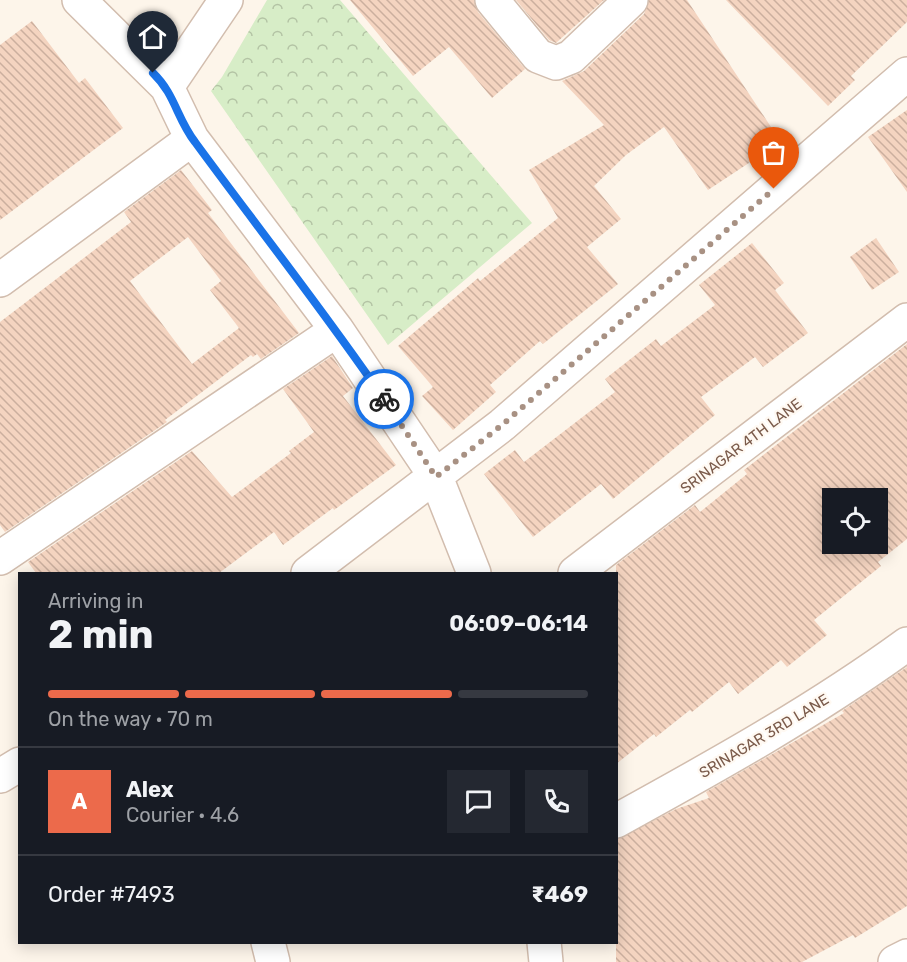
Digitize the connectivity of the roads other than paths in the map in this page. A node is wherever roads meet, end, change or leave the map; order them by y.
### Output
1 (79, 0) edge
2 (226, 0) edge
3 (492, 0) edge
4 (631, 0) edge
5 (907, 74) edge
6 (167, 87) junction
7 (192, 139) junction
8 (0, 280) edge
9 (907, 320) edge
10 (337, 330) junction
11 (436, 477) junction
12 (0, 558) edge
13 (309, 572) edge
14 (474, 572) edge
15 (576, 572) edge
16 (907, 644) edge
17 (18, 765) edge
18 (0, 776) edge
19 (618, 820) edge
20 (268, 944) edge
21 (544, 944) edge
22 (907, 956) edge
23 (273, 962) edge
24 (546, 962) edge
25 (895, 962) edge

1 - 6 street
2 - 6 street
3 - 4 street
5 - 11 street
6 - 7 street
7 - 8 street
7 - 10 street
9 - 15 street, SRINAGAR 4TH LANE
10 - 11 street
10 - 12 street
11 - 13 street
11 - 14 street
16 - 19 street, SRINAGAR 3RD LANE
17 - 18 street
20 - 23 street
21 - 24 street
22 - 25 street

